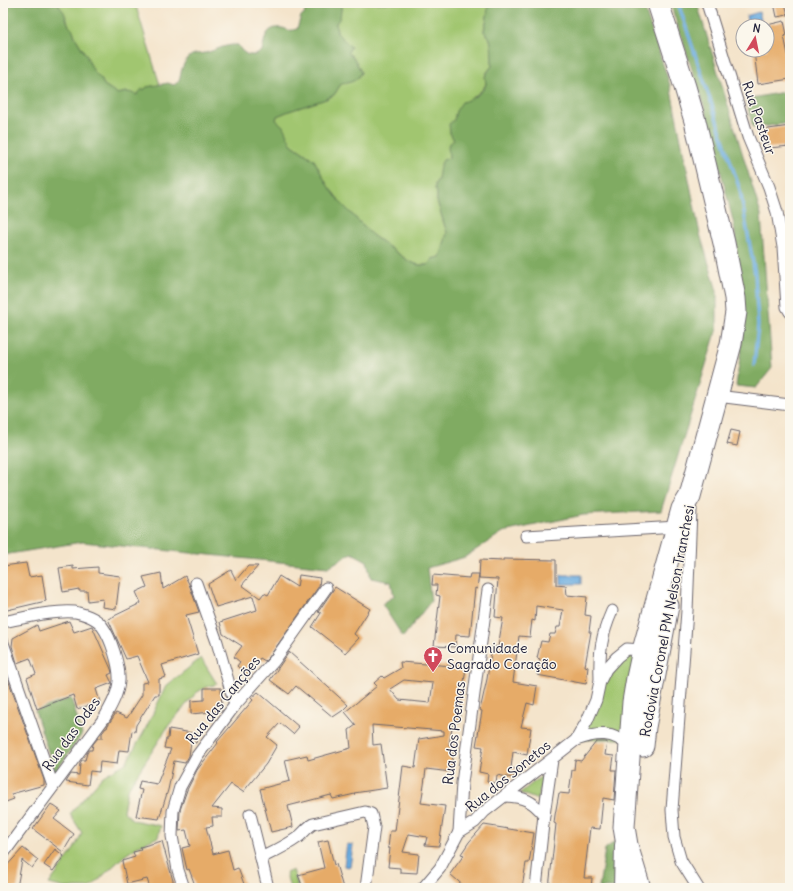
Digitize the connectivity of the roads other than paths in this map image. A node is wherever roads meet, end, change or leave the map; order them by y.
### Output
1 (658, 3) edge
2 (707, 3) edge
3 (790, 312) edge
4 (717, 396) junction
5 (790, 405) edge
6 (690, 503) junction
7 (677, 527) junction
8 (526, 536) dead end
9 (196, 582) dead end
10 (326, 588) dead end
11 (488, 590) dead end
12 (612, 611) dead end
13 (3, 622) edge
14 (3, 643) edge
15 (635, 649) junction
16 (600, 681) junction
17 (235, 705) junction
18 (645, 727) junction
19 (576, 740) junction
20 (631, 747) junction
21 (552, 760) junction
22 (53, 786) junction
23 (506, 796) junction
24 (250, 814) dead end
25 (544, 814) junction
26 (624, 827) junction
27 (459, 832) junction
28 (3, 854) edge
29 (261, 858) junction
30 (184, 888) edge
31 (268, 888) edge
32 (366, 888) edge
33 (423, 888) edge
34 (536, 888) edge
35 (622, 888) edge
36 (640, 888) edge
37 (652, 888) edge
38 (698, 888) edge

1 - 4 highway, Rodovia Coronel PM Nelson Tranchesi
2 - 3 street, Rua Pasteur
4 - 5 street
4 - 6 highway, Rodovia Coronel PM Nelson Tranchesi
6 - 7 highway, Rodovia Coronel PM Nelson Tranchesi
6 - 18 highway, Rodovia Coronel PM Nelson Tranchesi
6 - 38 street
7 - 8 street
7 - 15 highway, Rodovia Coronel PM Nelson Tranchesi
9 - 17 street
10 - 17 street, Rua das Canções
11 - 27 street, Rua dos Poemas
12 - 16 street, Rua dos Sonetos
13 - 22 street, Rua das Odes
14 - 22 street
15 - 16 street, Rua dos Sonetos
15 - 18 highway
15 - 20 highway, Rodovia Coronel PM Nelson Tranchesi
16 - 19 street, Rua dos Sonetos
17 - 30 street, Rua das Canções
18 - 37 highway, Rodovia Coronel PM Nelson Tranchesi
19 - 20 street
19 - 21 street, Rua dos Sonetos
20 - 26 highway, Rodovia Coronel PM Nelson Tranchesi
21 - 23 street, Rua dos Sonetos
21 - 25 street
22 - 28 street, Rua das Odes
23 - 25 street
23 - 27 street, Rua dos Sonetos
24 - 29 street
25 - 34 street
26 - 35 main road
26 - 36 highway, Rodovia Coronel PM Nelson Tranchesi
27 - 33 street, Rua dos Sonetos
29 - 31 street
29 - 32 street

